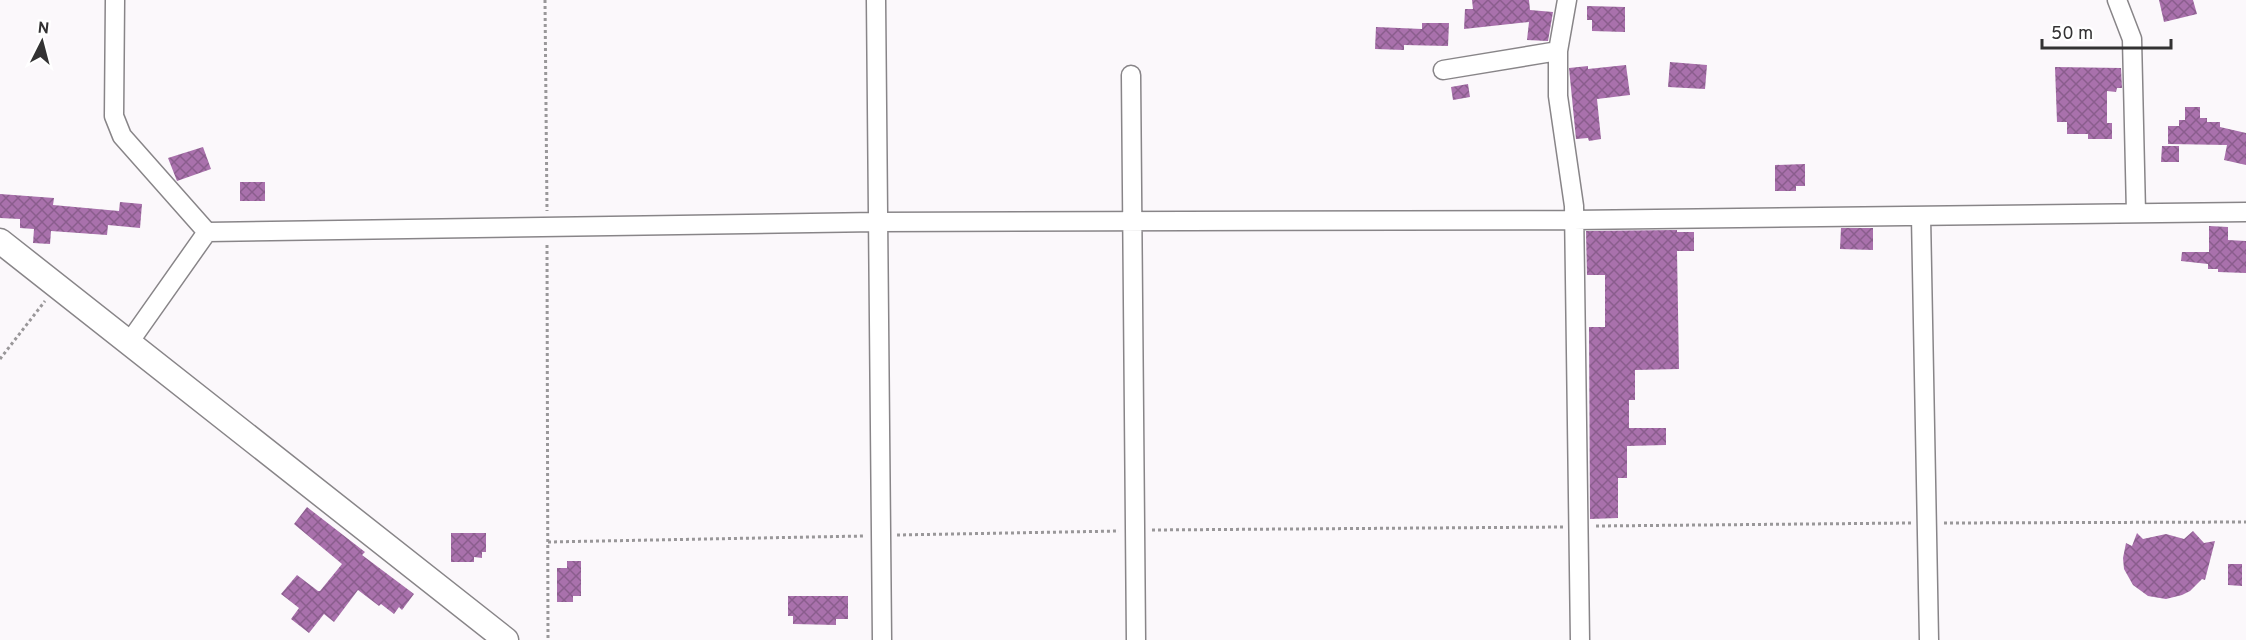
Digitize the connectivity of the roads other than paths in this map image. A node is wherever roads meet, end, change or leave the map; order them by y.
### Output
1 (115, 0) edge
2 (876, 0) edge
3 (1567, 0) edge
4 (2116, 0) edge
5 (1558, 51) junction
6 (1443, 70) dead end
7 (1131, 75) dead end
8 (2246, 212) edge
9 (2136, 213) junction
10 (1921, 216) junction
11 (1573, 220) junction
12 (1133, 221) junction
13 (877, 222) junction
14 (207, 232) junction
15 (0, 242) edge
16 (128, 344) junction
17 (506, 640) edge
18 (882, 640) edge
19 (1136, 640) edge
20 (1580, 640) edge
21 (1929, 640) edge

1 - 14 street
2 - 13 street
3 - 5 street
4 - 9 street
5 - 6 street
5 - 11 street
7 - 12 street
8 - 9 street
9 - 10 street
10 - 11 street
10 - 21 street
11 - 12 street
11 - 20 street
12 - 13 street
12 - 19 street
13 - 14 street
13 - 18 street
14 - 16 street
15 - 16 street
16 - 17 street

